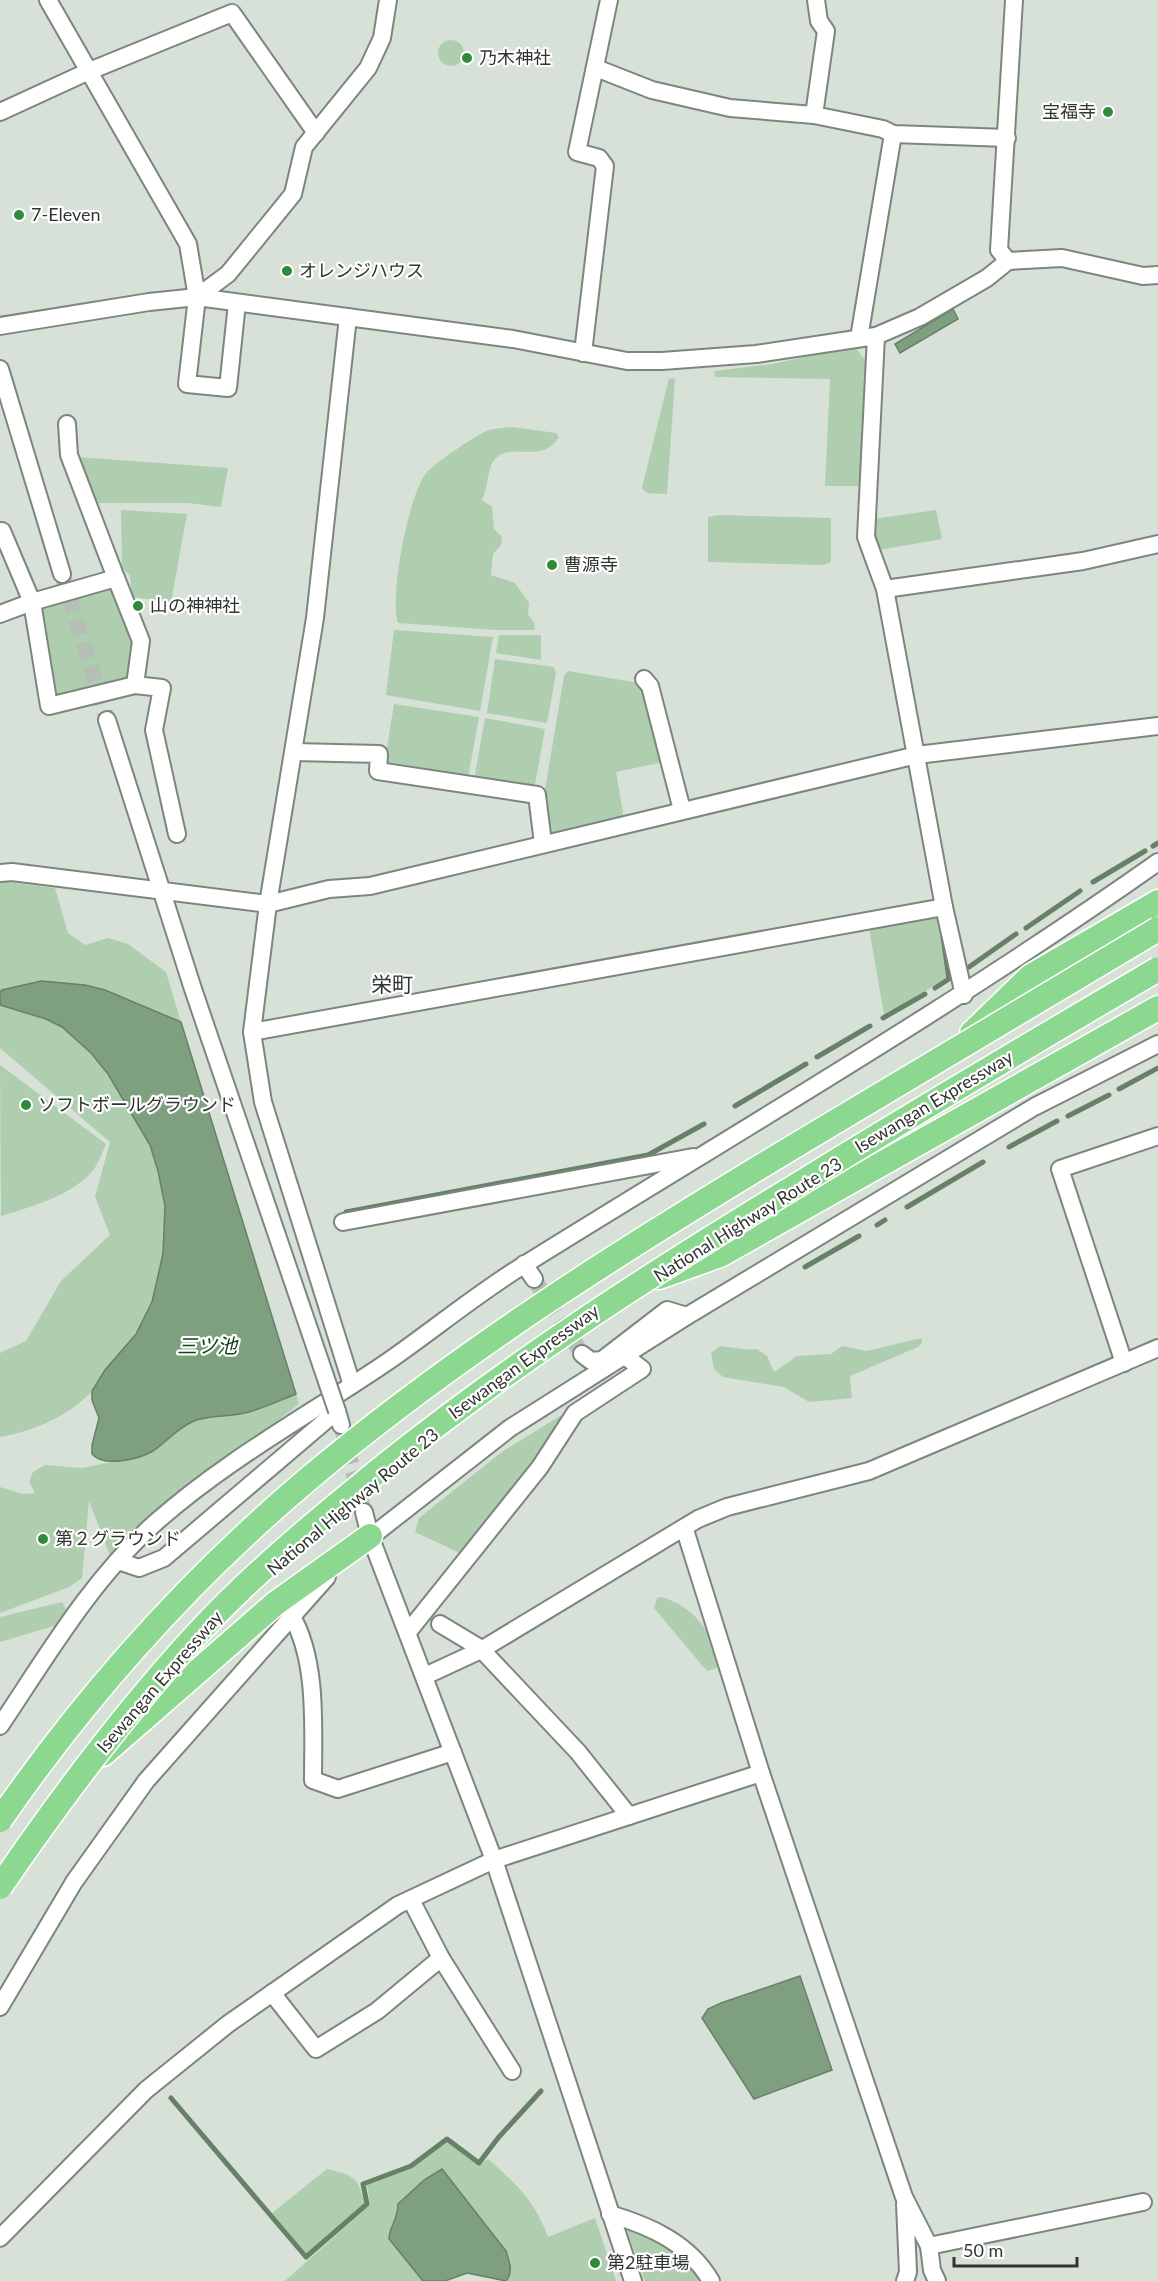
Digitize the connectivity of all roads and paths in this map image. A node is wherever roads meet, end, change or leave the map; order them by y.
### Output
1 (48, 0) edge
2 (388, 0) edge
3 (609, 0) edge
4 (816, 0) edge
5 (1014, 0) edge
6 (596, 68) junction
7 (87, 72) junction
8 (0, 112) edge
9 (814, 115) junction
10 (316, 133) junction
11 (893, 134) junction
12 (1007, 138) junction
13 (1008, 261) junction
14 (1158, 275) edge
15 (197, 297) junction
16 (237, 303) junction
17 (348, 317) junction
18 (0, 326) edge
19 (868, 337) junction
20 (583, 353) junction
21 (0, 369) edge
22 (67, 424) dead end
23 (2, 531) dead end
24 (1158, 544) edge
25 (62, 574) tunnel mouth
26 (116, 578) junction
27 (885, 589) junction
28 (32, 602) junction
29 (0, 614) edge
30 (644, 679) dead end
31 (135, 685) junction
32 (107, 720) tunnel mouth
33 (1158, 726) edge
34 (294, 752) junction
35 (917, 754) junction
36 (682, 810) junction
37 (177, 834) dead end
38 (543, 843) junction
39 (1158, 862) edge
40 (0, 873) edge
41 (160, 890) junction
42 (1158, 902) edge
43 (268, 904) junction
44 (944, 907) junction
45 (1158, 923) edge
46 (1158, 929) edge
47 (1158, 969) edge
48 (1158, 975) edge
49 (963, 995) junction
50 (1158, 1008) edge
51 (252, 1032) junction
52 (972, 1033) junction
53 (1158, 1044) edge
54 (1158, 1136) edge
55 (704, 1155) junction
56 (343, 1222) dead end
57 (524, 1264) junction
58 (534, 1279) tunnel mouth
59 (651, 1280) junction
60 (687, 1316) junction
61 (1158, 1348) edge
62 (582, 1354) dead end
63 (626, 1357) junction
64 (1124, 1363) junction
65 (352, 1386) junction
66 (364, 1512) tunnel mouth
67 (685, 1530) junction
68 (370, 1536) junction
69 (118, 1561) junction
70 (291, 1615) junction
71 (440, 1624) dead end
72 (408, 1632) junction
73 (481, 1650) junction
74 (425, 1676) junction
75 (0, 1726) edge
76 (453, 1752) junction
77 (99, 1758) junction
78 (760, 1773) junction
79 (0, 1812) edge
80 (629, 1816) junction
81 (0, 1820) edge
82 (494, 1860) junction
83 (0, 1887) edge
84 (0, 1896) edge
85 (411, 1900) junction
86 (441, 1958) junction
87 (272, 1994) junction
88 (0, 2007) edge
89 (512, 2071) dead end
90 (904, 2197) junction
91 (1143, 2202) dead end
92 (610, 2214) junction
93 (0, 2238) edge
94 (929, 2246) junction
95 (633, 2281) edge
96 (711, 2281) edge
97 (905, 2281) edge
98 (937, 2281) edge

1 - 7 street
2 - 10 street
3 - 6 street
4 - 9 street
5 - 12 street
6 - 9 street
6 - 20 street
7 - 8 street
7 - 10 street
7 - 15 street
9 - 11 street
10 - 15 street
11 - 12 street
11 - 19 street
12 - 13 street
13 - 14 street
13 - 19 street
15 - 16 street
15 - 16 street
15 - 18 street
16 - 17 street
17 - 20 street
17 - 34 street
19 - 20 street
19 - 27 street
21 - 25 street
22 - 26 street
23 - 28 street
24 - 27 street
26 - 28 street
26 - 31 street
27 - 35 street
28 - 29 street
28 - 31 street
30 - 36 street
31 - 37 street
32 - 41 street
33 - 35 street
34 - 38 street
34 - 43 street
35 - 36 street
35 - 44 street
36 - 38 street
38 - 43 street
39 - 49 street
40 - 41 street
41 - 43 street
41 - 69 street, bridge
42 - 52 highway
43 - 51 street
44 - 49 street
44 - 51 street
45 - 52 highway
46 - 81 highway, Isewangan Expressway, bridge
47 - 83 highway, Isewangan Expressway, bridge
48 - 59 highway, National Highway Route 23
49 - 55 street
50 - 59 highway
51 - 65 street
52 - 79 highway
53 - 60 street
54 - 64 street
55 - 56 street
55 - 57 street
57 - 58 street
57 - 65 street
59 - 77 highway, National Highway Route 23
60 - 62 street
60 - 63 street
61 - 64 street
63 - 68 street
63 - 72 street
64 - 67 street
65 - 69 street
66 - 68 street
67 - 73 street
67 - 78 street
68 - 70 street
68 - 72 street
68 - 77 highway
69 - 75 street
70 - 76 street
70 - 88 street
71 - 73 street
72 - 74 street
73 - 74 street
73 - 80 street
74 - 76 street
76 - 82 street
77 - 84 highway, National Highway Route 23
78 - 80 street
78 - 90 street
80 - 82 street
82 - 85 street
82 - 92 street
85 - 86 street
85 - 87 street
86 - 87 street
86 - 89 street
87 - 93 street
90 - 94 street
90 - 97 street
91 - 94 street
92 - 95 street
92 - 96 street
94 - 98 street

